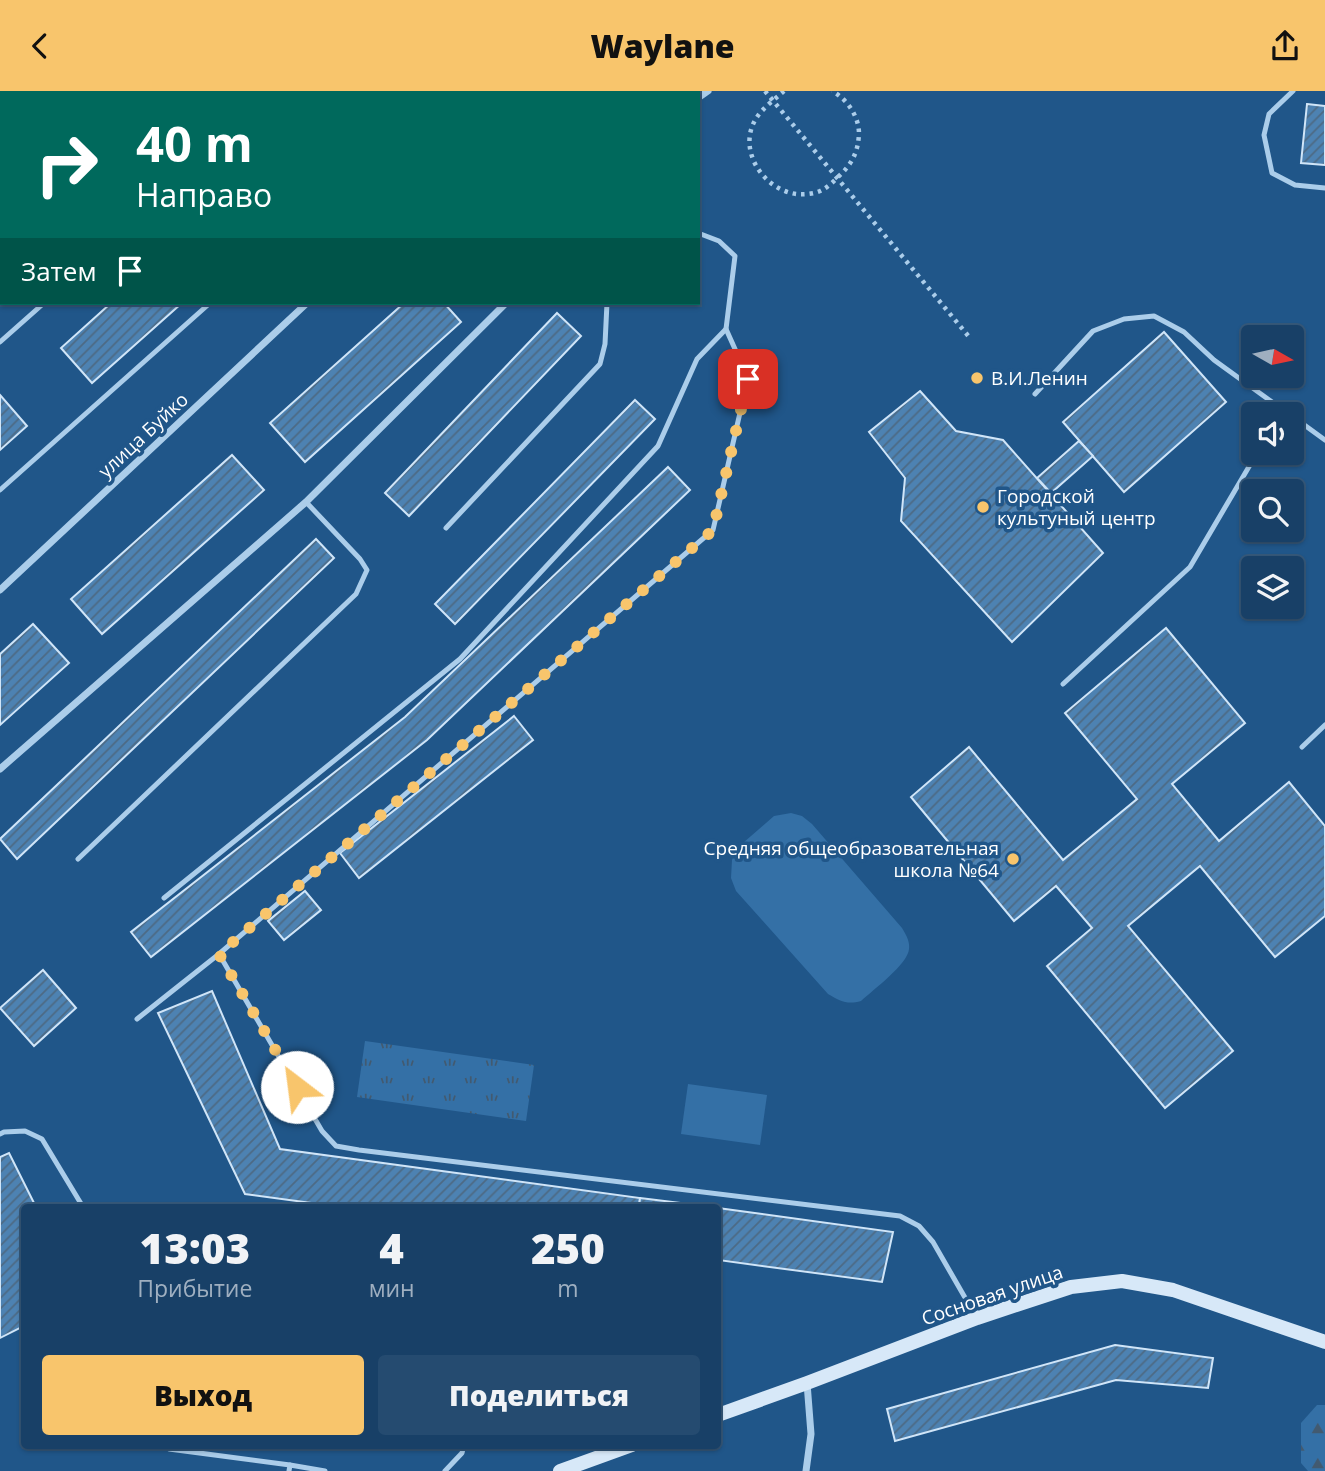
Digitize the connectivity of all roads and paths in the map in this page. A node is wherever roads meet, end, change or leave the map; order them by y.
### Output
1 (765, 91) edge
2 (784, 91) edge
3 (832, 91) edge
4 (1293, 91) edge
5 (773, 101) junction
6 (838, 177) junction
7 (1325, 188) edge
8 (700, 234) edge
9 (42, 305) edge
10 (208, 305) edge
11 (305, 305) edge
12 (504, 305) edge
13 (607, 305) edge
14 (726, 329) junction
15 (970, 338) dead end
16 (0, 342) edge
17 (1035, 394) dead end
18 (1268, 402) edge
19 (1304, 425) edge
20 (1325, 440) edge
21 (1250, 465) edge
22 (0, 490) edge
23 (306, 502) junction
24 (446, 528) dead end
25 (0, 590) edge
26 (1063, 684) dead end
27 (1325, 725) edge
28 (1302, 747) dead end
29 (0, 769) edge
30 (78, 859) dead end
31 (164, 898) dead end
32 (219, 954) junction
33 (137, 1019) dead end
34 (0, 1134) edge
35 (81, 1204) edge
36 (977, 1318) junction
37 (1325, 1342) edge
38 (807, 1383) junction
39 (721, 1414) edge
40 (169, 1449) dead end
41 (463, 1449) edge
42 (621, 1449) edge
43 (290, 1468) edge
44 (325, 1471) edge
45 (445, 1471) edge
46 (560, 1471) edge
47 (806, 1471) edge

1 - 5 path
2 - 5 path
3 - 6 path
4 - 7 lane
5 - 6 path
5 - 6 path
6 - 15 path
8 - 14 lane
9 - 16 lane
10 - 22 lane
11 - 25 street, улица Буйко
12 - 23 street
13 - 24 lane
14 - 31 lane
14 - 32 lane
17 - 18 lane
19 - 20 lane
21 - 26 lane
23 - 29 street
23 - 30 lane
27 - 28 lane
32 - 33 lane
32 - 36 lane
34 - 35 lane
36 - 37 street, Сосновая улица
36 - 38 street, Сосновая улица
38 - 39 street, Сосновая улица
38 - 47 street
40 - 43 lane
41 - 45 lane
42 - 46 street
43 - 44 lane

